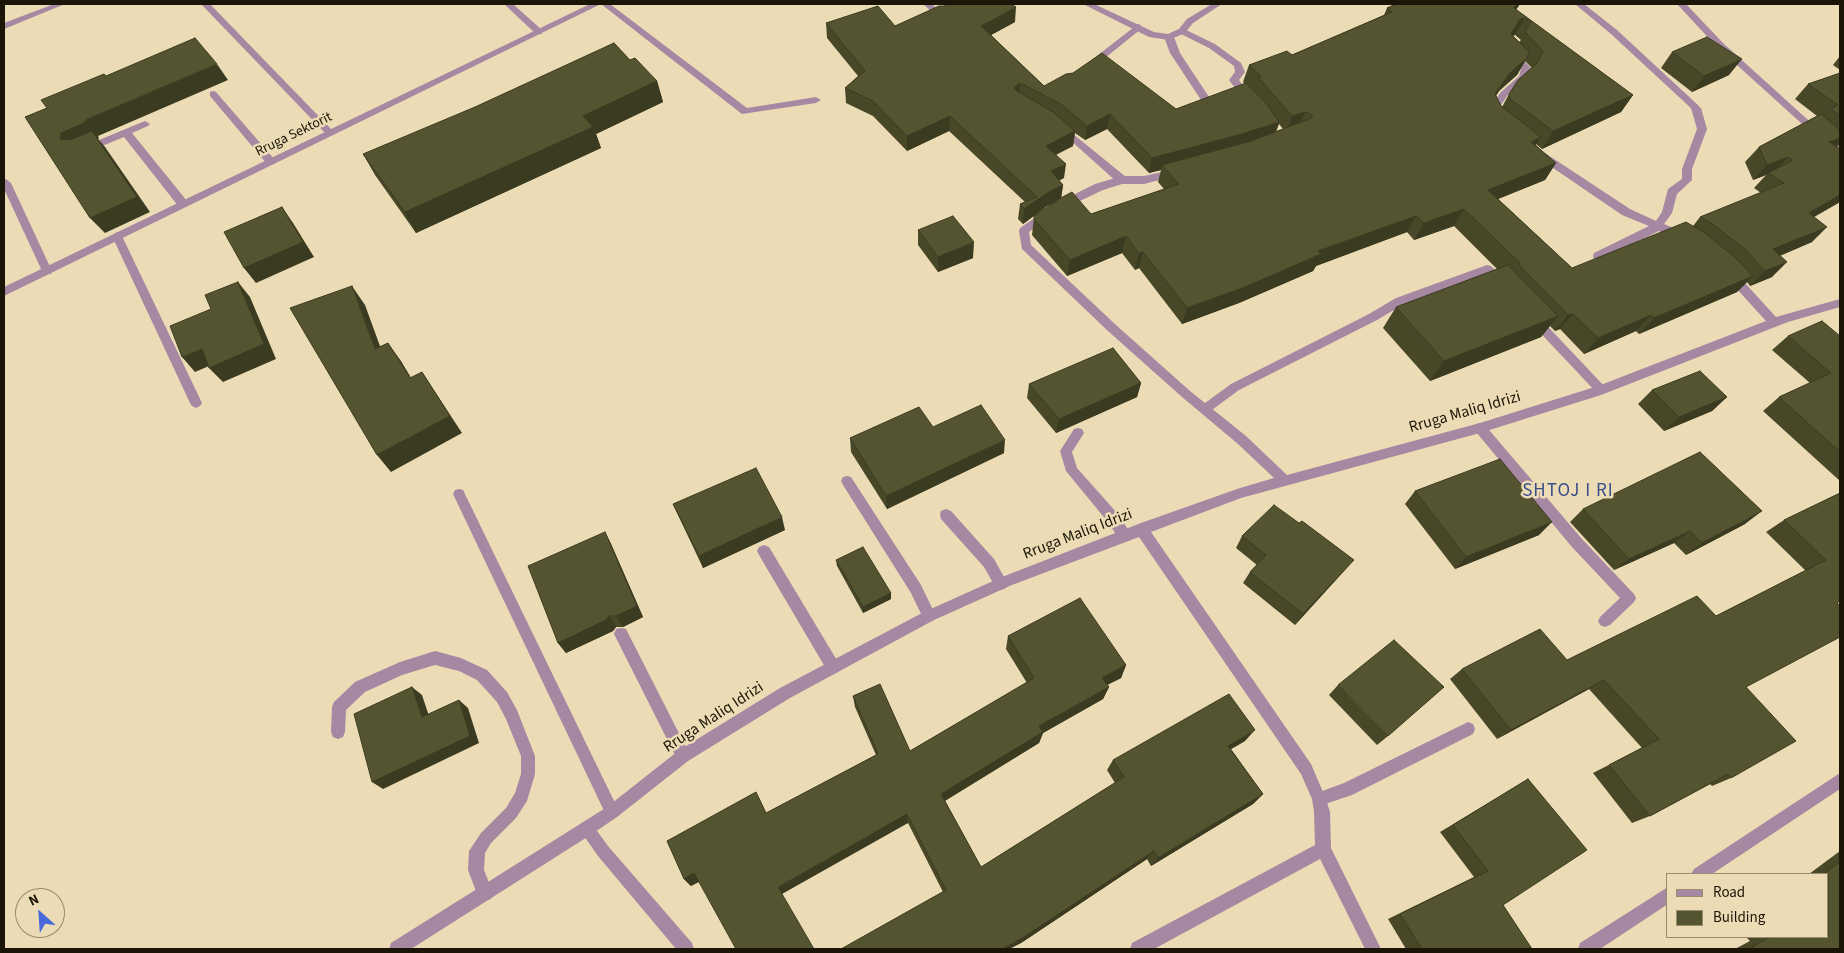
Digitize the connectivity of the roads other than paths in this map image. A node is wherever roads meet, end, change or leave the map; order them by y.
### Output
1 (60, 4) edge
2 (205, 4) edge
3 (508, 4) edge
4 (597, 4) edge
5 (605, 4) edge
6 (927, 4) edge
7 (1087, 4) edge
8 (1218, 4) edge
9 (1579, 4) edge
10 (1681, 4) edge
11 (942, 16) edge
12 (4, 26) edge
13 (1138, 26) junction
14 (1182, 31) junction
15 (539, 32) junction
16 (1168, 37) junction
17 (1514, 40) edge
18 (1081, 73) edge
19 (213, 94) dead end
20 (816, 100) dead end
21 (1254, 104) edge
22 (1196, 111) edge
23 (1055, 122) edge
24 (145, 124) dead end
25 (1499, 124) edge
26 (125, 132) junction
27 (330, 133) junction
28 (1534, 149) edge
29 (1840, 150) edge
30 (80, 152) edge
31 (271, 162) junction
32 (1187, 170) edge
33 (1122, 180) junction
34 (6, 183) dead end
35 (183, 204) junction
36 (1657, 226) junction
37 (118, 236) junction
38 (1688, 241) edge
39 (1598, 256) edge
40 (1721, 266) edge
41 (47, 271) junction
42 (1507, 290) edge
43 (4, 292) edge
44 (1840, 303) edge
45 (1528, 311) edge
46 (1774, 322) junction
47 (1601, 390) junction
48 (196, 404) dead end
49 (1205, 409) junction
50 (1480, 428) junction
51 (1078, 433) dead end
52 (847, 480) dead end
53 (1285, 481) junction
54 (459, 494) dead end
55 (946, 515) dead end
56 (1141, 530) junction
57 (1125, 536) junction
58 (764, 551) dead end
59 (1001, 584) junction
60 (929, 616) junction
61 (1606, 621) dead end
62 (620, 634) edge
63 (833, 666) junction
64 (1468, 729) dead end
65 (338, 732) dead end
66 (683, 756) junction
67 (1840, 780) edge
68 (1319, 799) junction
69 (612, 812) junction
70 (587, 829) junction
71 (1323, 848) junction
72 (1700, 873) edge
73 (485, 893) junction
74 (1666, 896) edge
75 (397, 949) edge
76 (686, 949) edge
77 (1138, 949) edge
78 (1373, 949) edge
79 (1586, 949) edge

1 - 12 street
2 - 27 street
3 - 15 street
4 - 15 street, Rruga Sektorit
5 - 20 street
6 - 11 street
7 - 13 street
8 - 14 street
9 - 36 street
10 - 29 street
13 - 16 street
13 - 18 street
14 - 16 street
14 - 21 street
15 - 27 street, Rruga Sektorit
16 - 22 street
17 - 25 street
19 - 31 street
23 - 33 street
24 - 26 street
26 - 30 street
26 - 35 street
27 - 31 street, Rruga Sektorit
28 - 36 street
31 - 35 street, Rruga Sektorit
32 - 33 street
33 - 49 street
34 - 41 street
35 - 37 street, Rruga Sektorit
36 - 38 street
36 - 39 street
37 - 41 street, Rruga Sektorit
37 - 48 street
40 - 46 street
41 - 43 street, Rruga Sektorit
42 - 49 street
44 - 46 street, Rruga Maliq Idrizi
45 - 47 street
46 - 47 street, Rruga Maliq Idrizi
47 - 50 street, Rruga Maliq Idrizi
49 - 53 street
50 - 53 street, Rruga Maliq Idrizi
50 - 61 street
51 - 57 street
52 - 60 street
53 - 56 street, Rruga Maliq Idrizi
54 - 69 street
55 - 59 street
56 - 57 street, Rruga Maliq Idrizi
56 - 68 street
57 - 59 street, Rruga Maliq Idrizi
58 - 63 street
59 - 60 street, Rruga Maliq Idrizi
60 - 63 street, Rruga Maliq Idrizi
62 - 66 street
63 - 66 street, Rruga Maliq Idrizi
64 - 68 street
65 - 73 street
66 - 69 street, Rruga Maliq Idrizi
67 - 72 street
68 - 71 street
69 - 70 street, Rruga Maliq Idrizi
70 - 73 street, Rruga Maliq Idrizi
70 - 76 street
71 - 77 street
71 - 78 street
73 - 75 street, Rruga Maliq Idrizi
74 - 79 street

